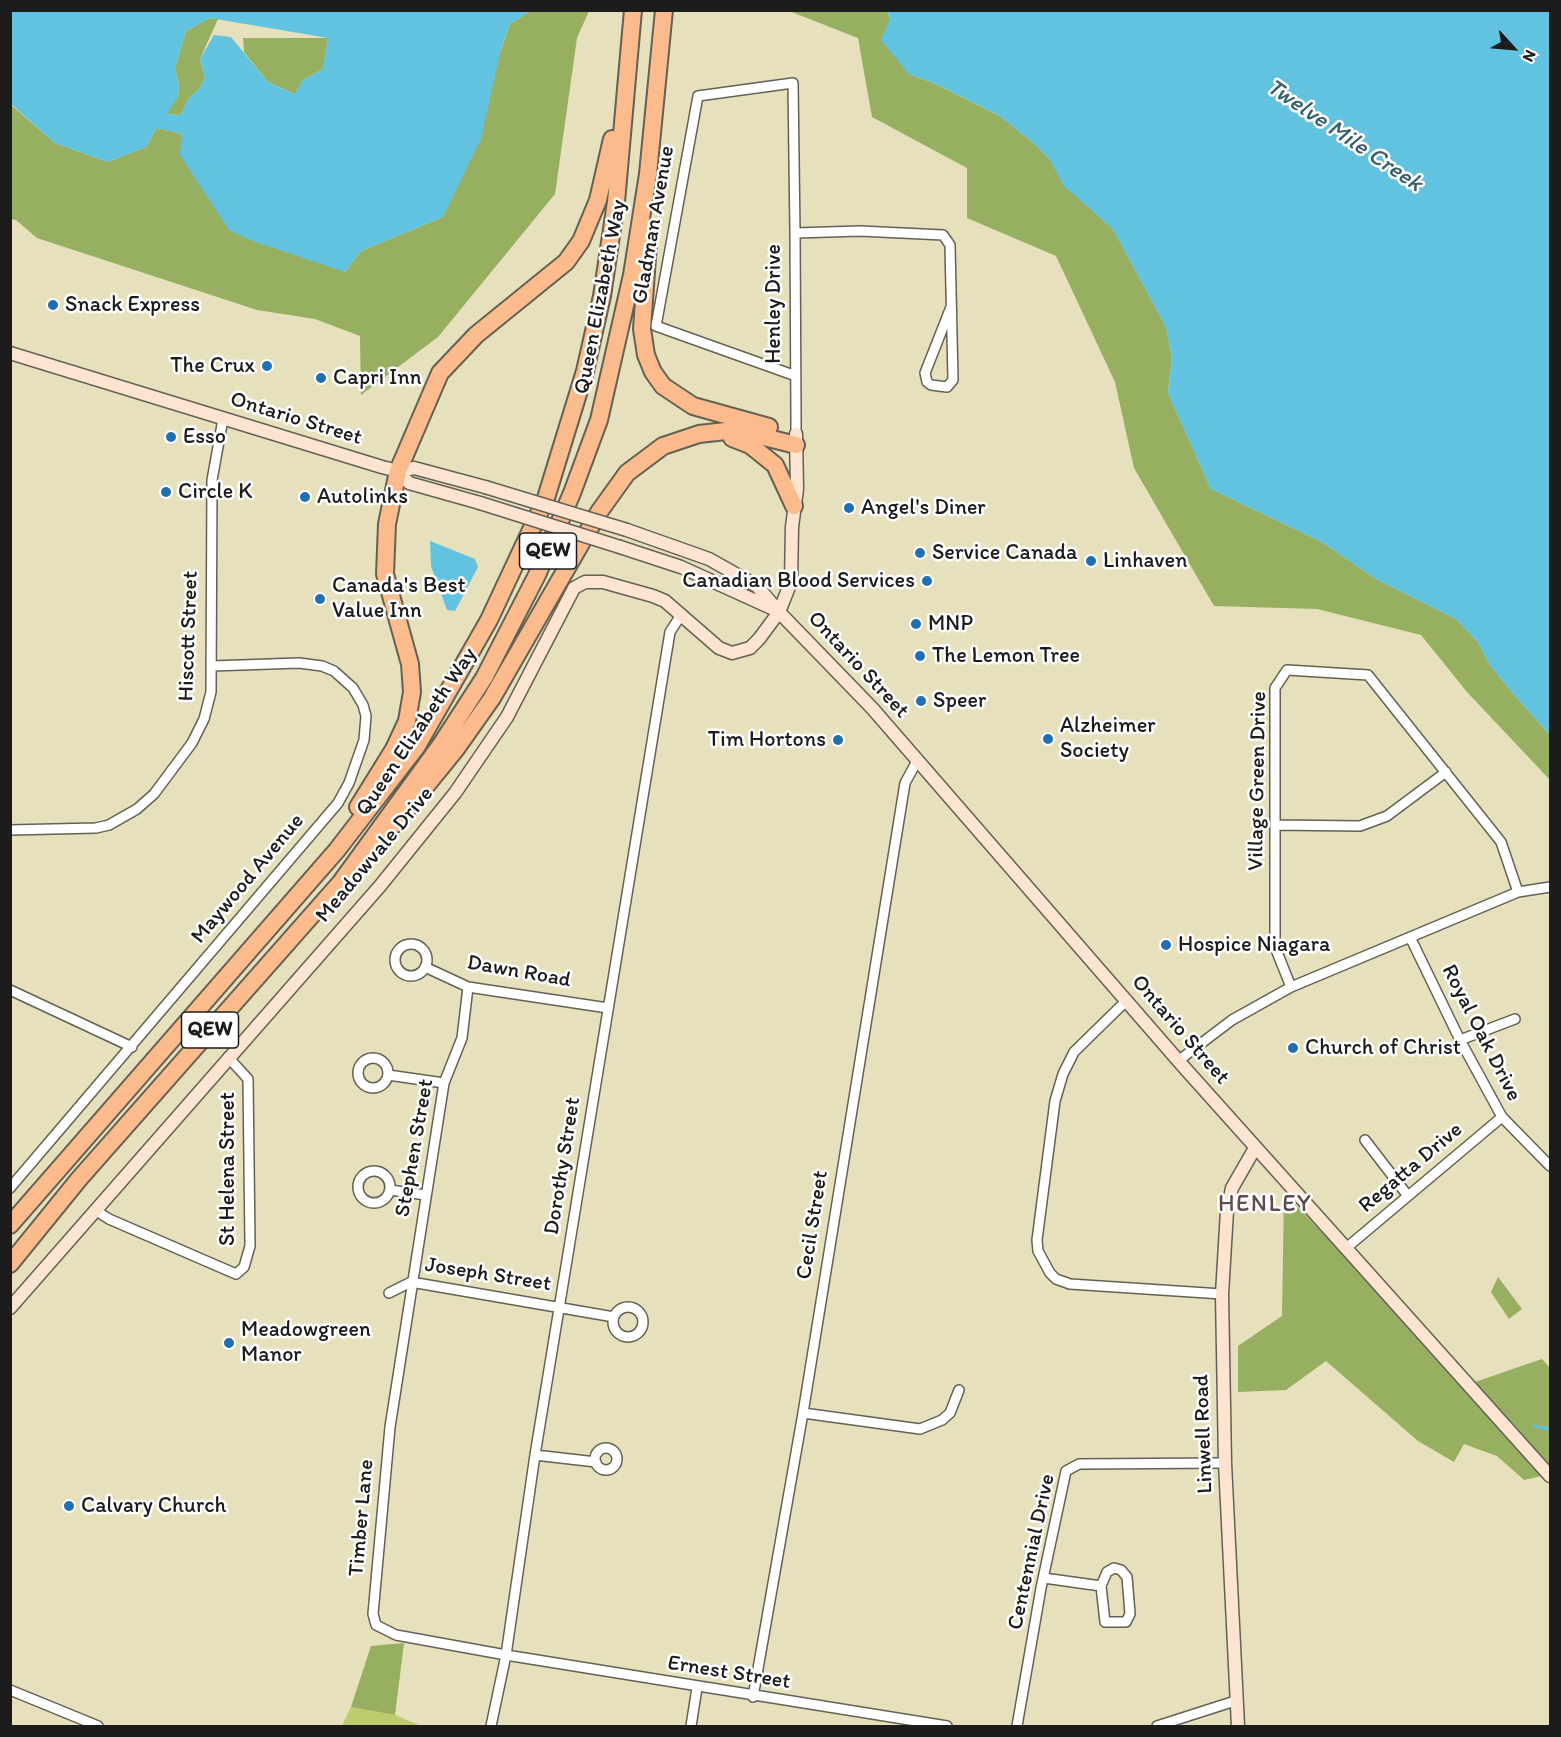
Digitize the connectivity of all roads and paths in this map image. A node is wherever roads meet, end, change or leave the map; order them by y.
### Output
1 (664, 10) edge
2 (632, 18) edge
3 (704, 96) joint
4 (648, 174) junction
5 (795, 233) junction
6 (951, 307) junction
7 (10, 353) edge
8 (796, 376) junction
9 (223, 419) junction
10 (699, 434) junction
11 (796, 439) junction
12 (398, 471) junction
13 (794, 506) junction
14 (779, 612) junction
15 (681, 615) junction
16 (212, 666) junction
17 (917, 761) junction
18 (1446, 771) junction
19 (1275, 825) junction
20 (10, 830) edge
21 (341, 882) junction
22 (1551, 887) edge
23 (1518, 892) junction
24 (1410, 937) junction
25 (425, 967) dead end
26 (468, 987) junction
27 (1291, 987) junction
28 (10, 990) edge
29 (1126, 1001) junction
30 (608, 1008) junction
31 (1515, 1019) dead end
32 (1460, 1040) junction
33 (132, 1047) junction
34 (228, 1057) junction
35 (1178, 1061) junction
36 (388, 1075) dead end
37 (444, 1083) junction
38 (1502, 1117) junction
39 (1365, 1140) dead end
40 (1255, 1148) junction
41 (73, 1152) junction
42 (1551, 1166) edge
43 (10, 1188) edge
44 (390, 1190) dead end
45 (426, 1195) junction
46 (1408, 1196) junction
47 (95, 1210) junction
48 (10, 1225) edge
49 (1345, 1249) junction
50 (10, 1264) edge
51 (411, 1282) junction
52 (389, 1293) dead end
53 (1222, 1294) junction
54 (560, 1307) junction
55 (10, 1308) edge
56 (614, 1317) dead end
57 (959, 1390) dead end
58 (803, 1413) junction
59 (535, 1455) junction
60 (596, 1462) dead end
61 (1225, 1463) junction
62 (1551, 1476) edge
63 (1044, 1578) junction
64 (1101, 1586) junction
65 (506, 1655) junction
66 (697, 1688) junction
67 (10, 1690) edge
68 (753, 1697) junction
69 (1235, 1701) junction
70 (98, 1726) edge
71 (491, 1726) edge
72 (691, 1726) edge
73 (947, 1726) edge
74 (1017, 1726) edge
75 (1157, 1726) edge
76 (1238, 1726) edge

1 - 4 highway, Queen Elizabeth Way / QEW
2 - 12 highway
2 - 41 highway, Queen Elizabeth Way / QEW
3 - 5 street, Henley Drive
3 - 8 street, Gladman Avenue
4 - 11 highway
4 - 21 highway, Queen Elizabeth Way / QEW
5 - 6 street
5 - 8 street, Henley Drive
6 - 6 street
7 - 9 main road, Ontario Street
8 - 11 street, Henley Drive
9 - 12 main road, Ontario Street
9 - 16 street, Hiscott Street
10 - 11 highway
10 - 13 highway
10 - 21 highway
11 - 13 main road, Henley Drive
12 - 14 main road, Ontario Street, bridge
12 - 14 main road, Ontario Street, bridge
12 - 41 highway
13 - 14 main road, Henley Drive
14 - 15 main road, Meadowvale Drive
14 - 17 main road, Ontario Street
15 - 30 street, Dorothy Street
15 - 34 main road, Meadowvale Drive
16 - 20 street, Hiscott Street
16 - 33 street, Maywood Avenue
17 - 29 main road, Ontario Street
17 - 58 street, Cecil Street
18 - 19 street
18 - 19 street, Village Green Drive
18 - 23 street, Village Green Drive
19 - 27 street, Village Green Drive
21 - 50 highway, Queen Elizabeth Way / QEW
22 - 23 street
23 - 24 street
24 - 27 street
24 - 32 street, Royal Oak Drive
25 - 26 street, Dawn Road
26 - 30 street, Dawn Road
26 - 37 street, Stephen Street
27 - 35 street
28 - 33 street
29 - 35 main road, Ontario Street
29 - 53 street
30 - 54 street, Dorothy Street
31 - 32 street
32 - 38 street, Royal Oak Drive
33 - 43 street, Maywood Avenue
34 - 47 main road, Meadowvale Drive
34 - 47 street, St Helena Street
35 - 40 main road, Ontario Street
36 - 37 street
37 - 45 street, Stephen Street
38 - 42 street, Royal Oak Drive
38 - 46 street, Regatta Drive
39 - 46 street
40 - 49 main road, Ontario Street
40 - 53 main road, Linwell Road
41 - 48 highway, Queen Elizabeth Way / QEW
44 - 45 street
45 - 51 street, Stephen Street
46 - 49 street, Regatta Drive
47 - 55 main road, Meadowvale Drive
49 - 62 main road, Ontario Street
51 - 52 street
51 - 54 street, Joseph Street
51 - 65 street, Timber Lane
53 - 61 main road, Linwell Road
54 - 56 street, Joseph Street
54 - 59 street, Dorothy Street
57 - 58 street
58 - 68 street, Cecil Street
59 - 60 street
59 - 65 street, Dorothy Street
61 - 63 street, Centennial Drive
61 - 69 main road, Linwell Road
63 - 64 street
63 - 74 street, Centennial Drive
64 - 64 street
65 - 66 street, Ernest Street
65 - 71 street, Dorothy Street
66 - 68 street, Ernest Street
66 - 72 street
67 - 70 street
68 - 73 street, Ernest Street
69 - 75 street
69 - 76 main road, Linwell Road

